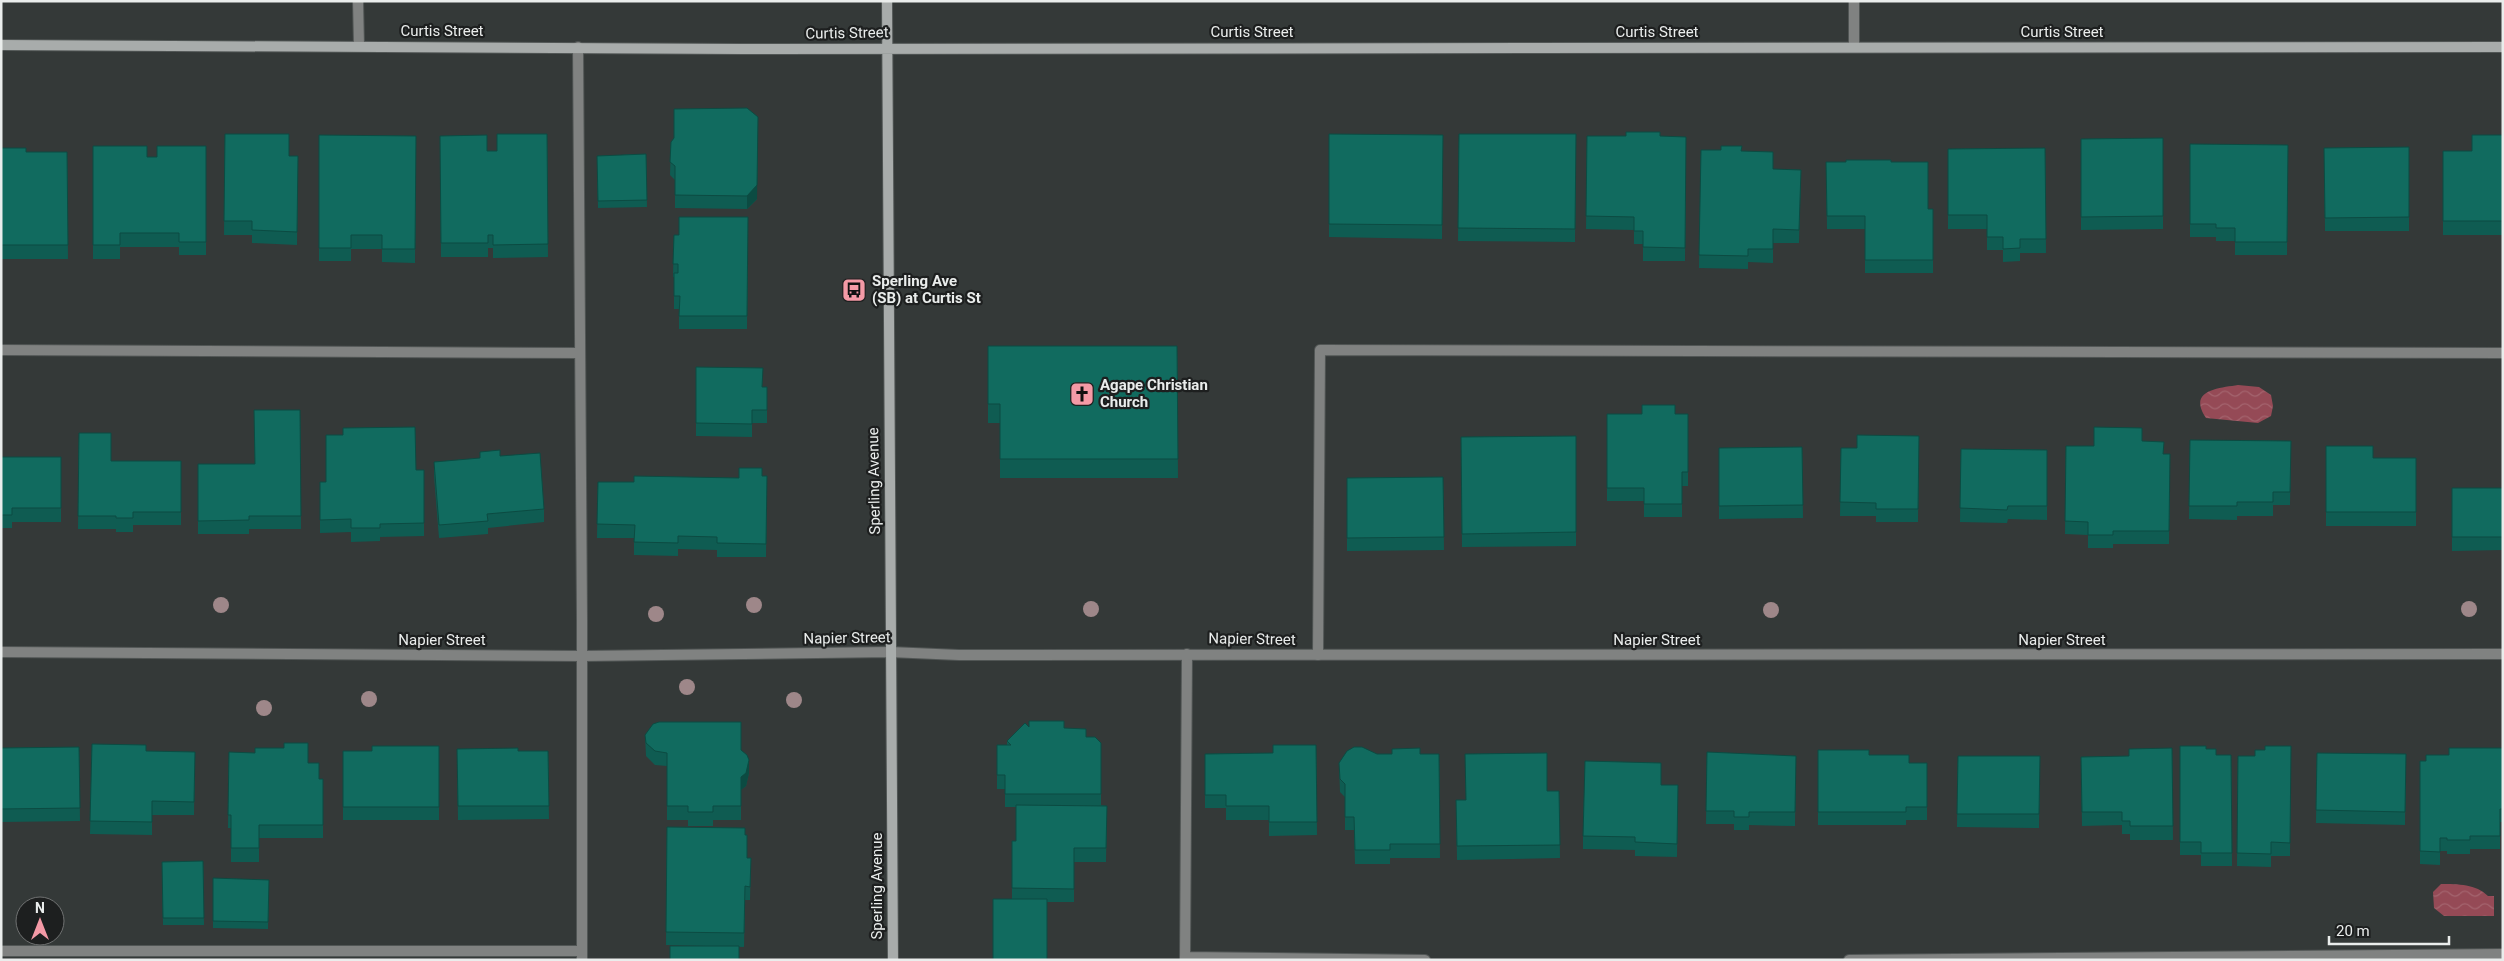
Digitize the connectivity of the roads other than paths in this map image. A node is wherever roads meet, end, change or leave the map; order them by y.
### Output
1 (358, 1) edge
2 (887, 1) edge
3 (1854, 1) edge
4 (1, 45) edge
5 (359, 46) junction
6 (578, 47) junction
7 (887, 47) junction
8 (1854, 47) junction
9 (2503, 47) edge
10 (1, 350) edge
11 (580, 353) junction
12 (2503, 353) edge
13 (1, 652) edge
14 (890, 652) junction
15 (1187, 654) junction
16 (2503, 654) edge
17 (1318, 655) junction
18 (582, 656) junction
19 (1, 951) edge
20 (2503, 954) edge
21 (582, 955) edge
22 (1185, 959) edge
23 (893, 960) edge
24 (1425, 960) edge
25 (1849, 960) edge

1 - 5 street
2 - 7 street, Sperling Avenue
3 - 8 street
4 - 5 street, Curtis Street
5 - 6 street, Curtis Street
6 - 7 street, Curtis Street
6 - 11 street
7 - 8 street, Curtis Street
7 - 14 street, Sperling Avenue
8 - 9 street, Curtis Street
10 - 11 street
11 - 18 street
12 - 17 street
13 - 18 street, Napier Street
14 - 15 street, Napier Street
14 - 18 street, Napier Street
14 - 23 street, Sperling Avenue
15 - 17 street, Napier Street
15 - 22 street
16 - 17 street, Napier Street
18 - 21 street
19 - 21 street
20 - 25 street
22 - 24 street

